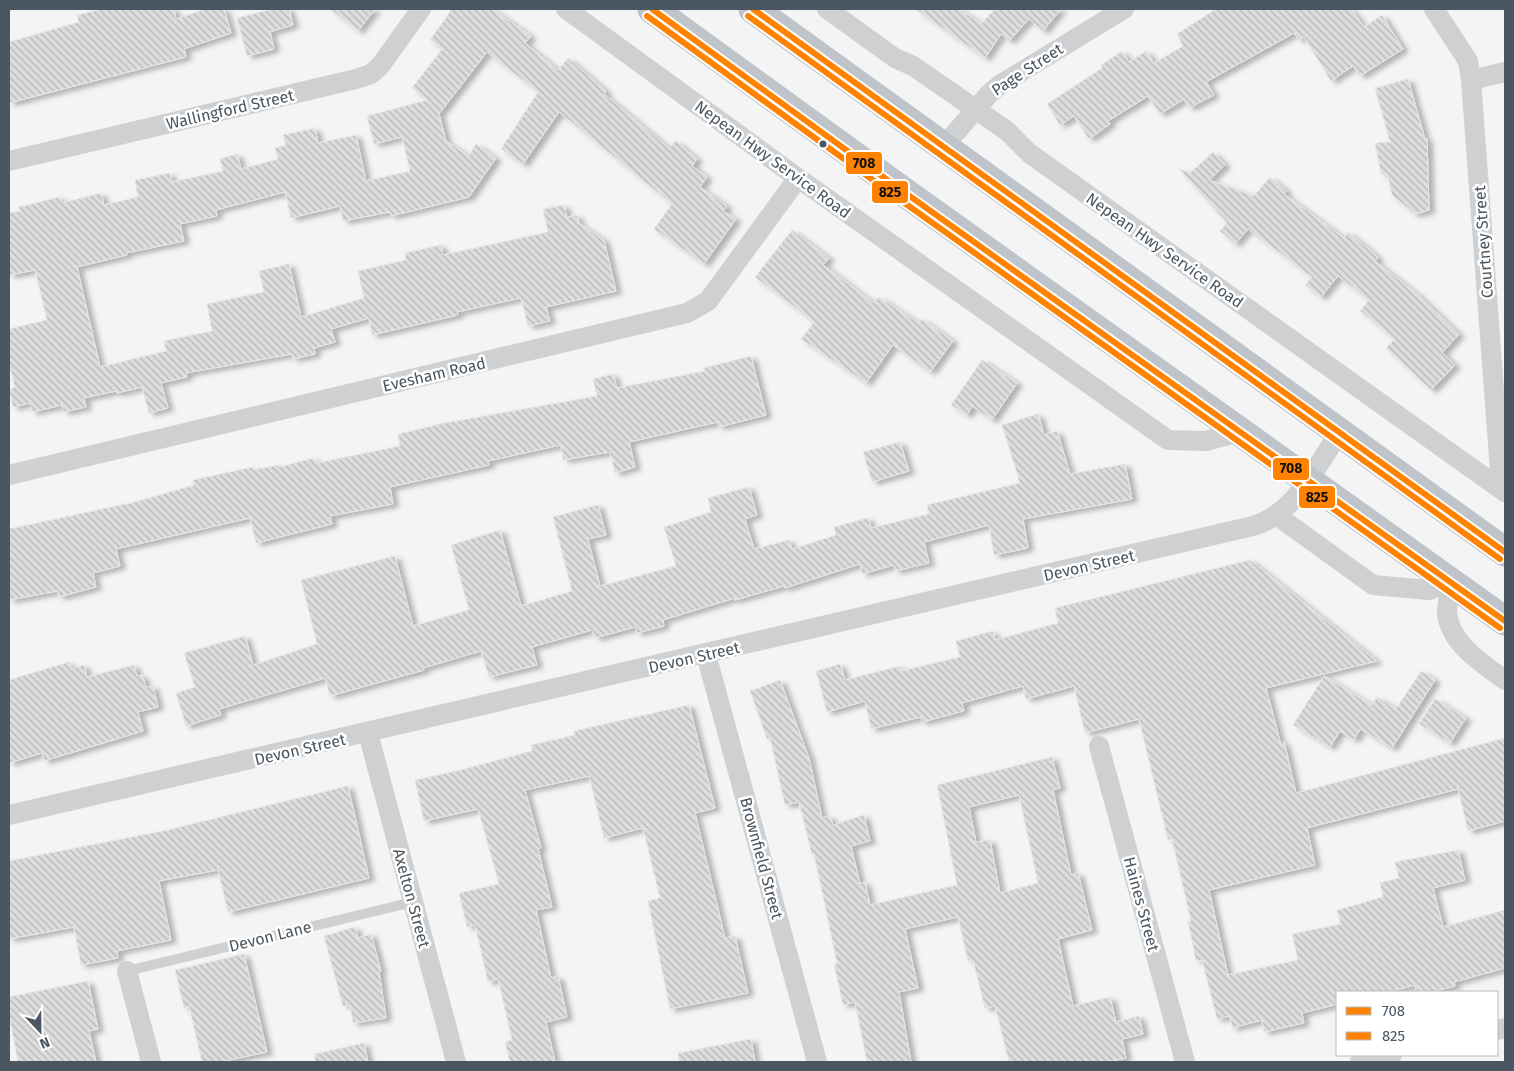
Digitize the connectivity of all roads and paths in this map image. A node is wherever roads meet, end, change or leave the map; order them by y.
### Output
1 (421, 9) edge
2 (566, 9) edge
3 (652, 9) edge
4 (753, 9) edge
5 (827, 9) edge
6 (1124, 9) edge
7 (1434, 9) edge
8 (1505, 72) edge
9 (1471, 80) junction
10 (975, 109) junction
11 (944, 146) junction
12 (9, 161) edge
13 (798, 178) junction
14 (1500, 409) edge
15 (1239, 432) junction
16 (1339, 433) junction
17 (9, 475) edge
18 (1308, 478) junction
19 (1499, 488) edge
20 (1276, 515) junction
21 (1505, 552) edge
22 (1451, 582) junction
23 (1505, 621) edge
24 (706, 654) junction
25 (1505, 680) edge
26 (368, 733) junction
27 (1099, 746) dead end
28 (9, 815) edge
29 (413, 902) junction
30 (127, 971) joint
31 (1387, 1056) edge
32 (151, 1062) edge
33 (456, 1062) edge
34 (816, 1062) edge
35 (1185, 1062) edge
36 (1360, 1062) edge

1 - 12 street, Wallingford Street
2 - 13 street, Nepean Hwy Service Road
3 - 15 highway
4 - 11 highway
5 - 10 street, Nepean Hwy Service Road
6 - 10 street, Page Street
7 - 9 street, Courtney Street
8 - 9 street
9 - 14 street, Courtney Street
10 - 11 street, Page Street
10 - 19 street, Nepean Hwy Service Road
11 - 16 highway
13 - 15 street, Nepean Hwy Service Road
13 - 17 street, Evesham Road
14 - 19 street, Courtney Street
15 - 18 highway
16 - 18 street, Devon Street
16 - 21 highway
18 - 20 street, Devon Street
18 - 22 highway
20 - 22 street
20 - 24 street, Devon Street
22 - 23 highway
22 - 25 street
24 - 26 street, Devon Street
24 - 34 street, Brownfield Street
26 - 28 street, Devon Street
26 - 29 street, Axelton Street
27 - 35 street, Haines Street
29 - 30 lane, Devon Lane
29 - 33 street, Axelton Street
30 - 32 street
31 - 36 street

